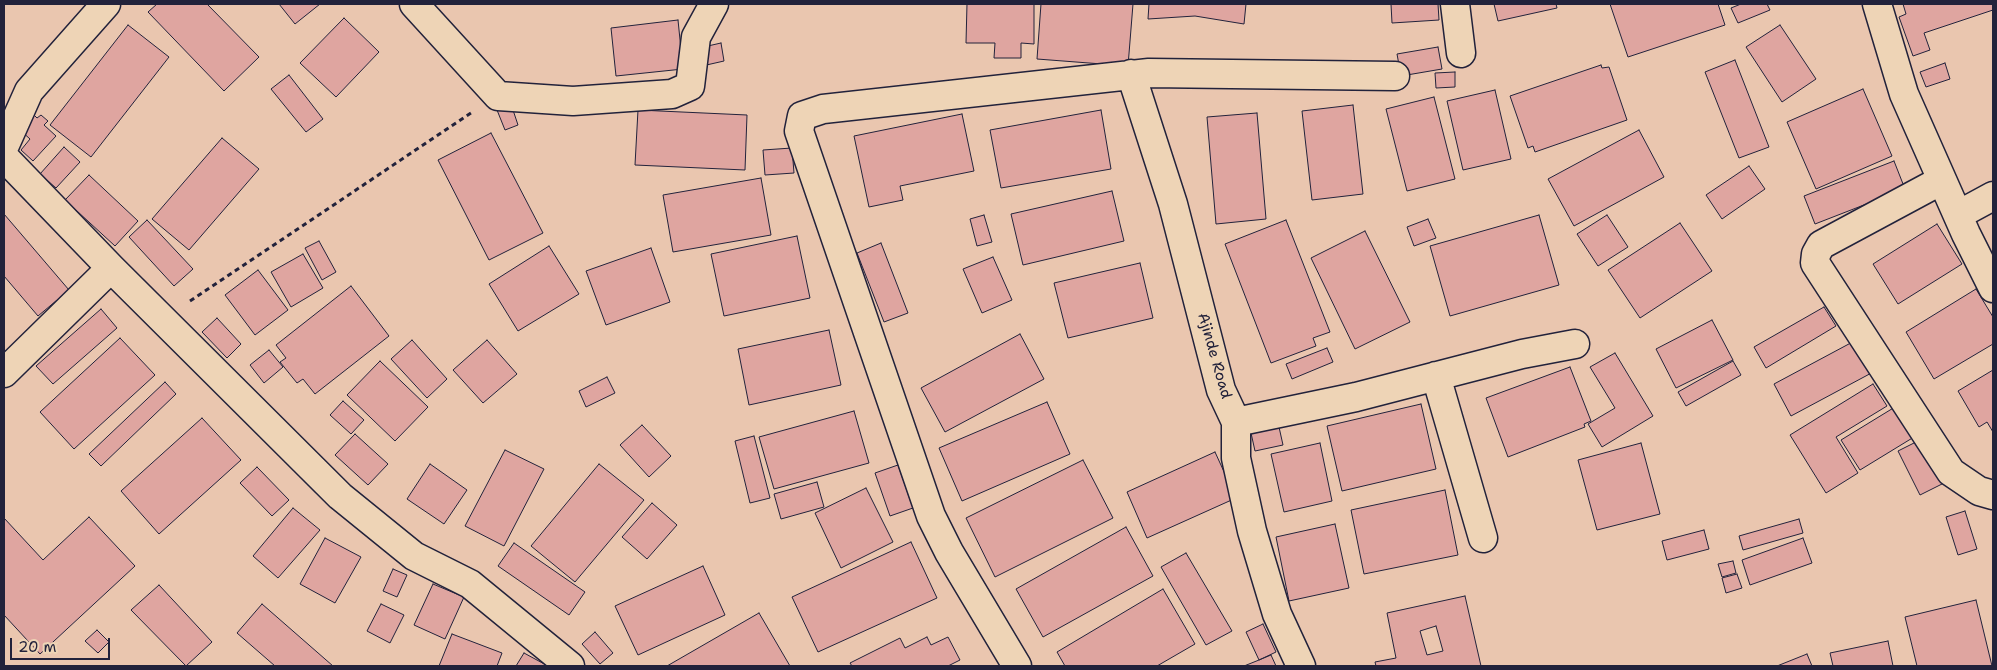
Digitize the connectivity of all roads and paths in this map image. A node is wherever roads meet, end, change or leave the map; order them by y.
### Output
1 (106, 4) edge
2 (414, 4) edge
3 (714, 4) edge
4 (1455, 4) edge
5 (1877, 4) edge
6 (1461, 53) dead end
7 (1131, 74) junction
8 (1395, 76) dead end
9 (29, 91) junction
10 (498, 96) junction
11 (4, 104) edge
12 (4, 147) edge
13 (4, 157) edge
14 (1942, 180) junction
15 (1993, 196) edge
16 (1958, 216) junction
17 (111, 268) junction
18 (1993, 288) edge
19 (162, 320) junction
20 (1576, 344) dead end
21 (4, 372) edge
22 (1436, 376) junction
23 (1236, 422) junction
24 (1993, 496) edge
25 (1483, 538) dead end
26 (570, 666) edge
27 (1017, 666) edge
28 (1301, 666) edge

1 - 9 street
2 - 10 street
3 - 10 street
4 - 6 street
5 - 14 street
7 - 8 street
7 - 23 street, Ajinde Road
7 - 27 street
9 - 11 street
9 - 12 street
10 - 19 path
13 - 17 street
14 - 16 street
14 - 24 street
15 - 16 street
16 - 18 street
17 - 19 street
17 - 21 street
19 - 26 street
20 - 22 street
22 - 23 street
22 - 25 street
23 - 28 street, Ajinde Road

